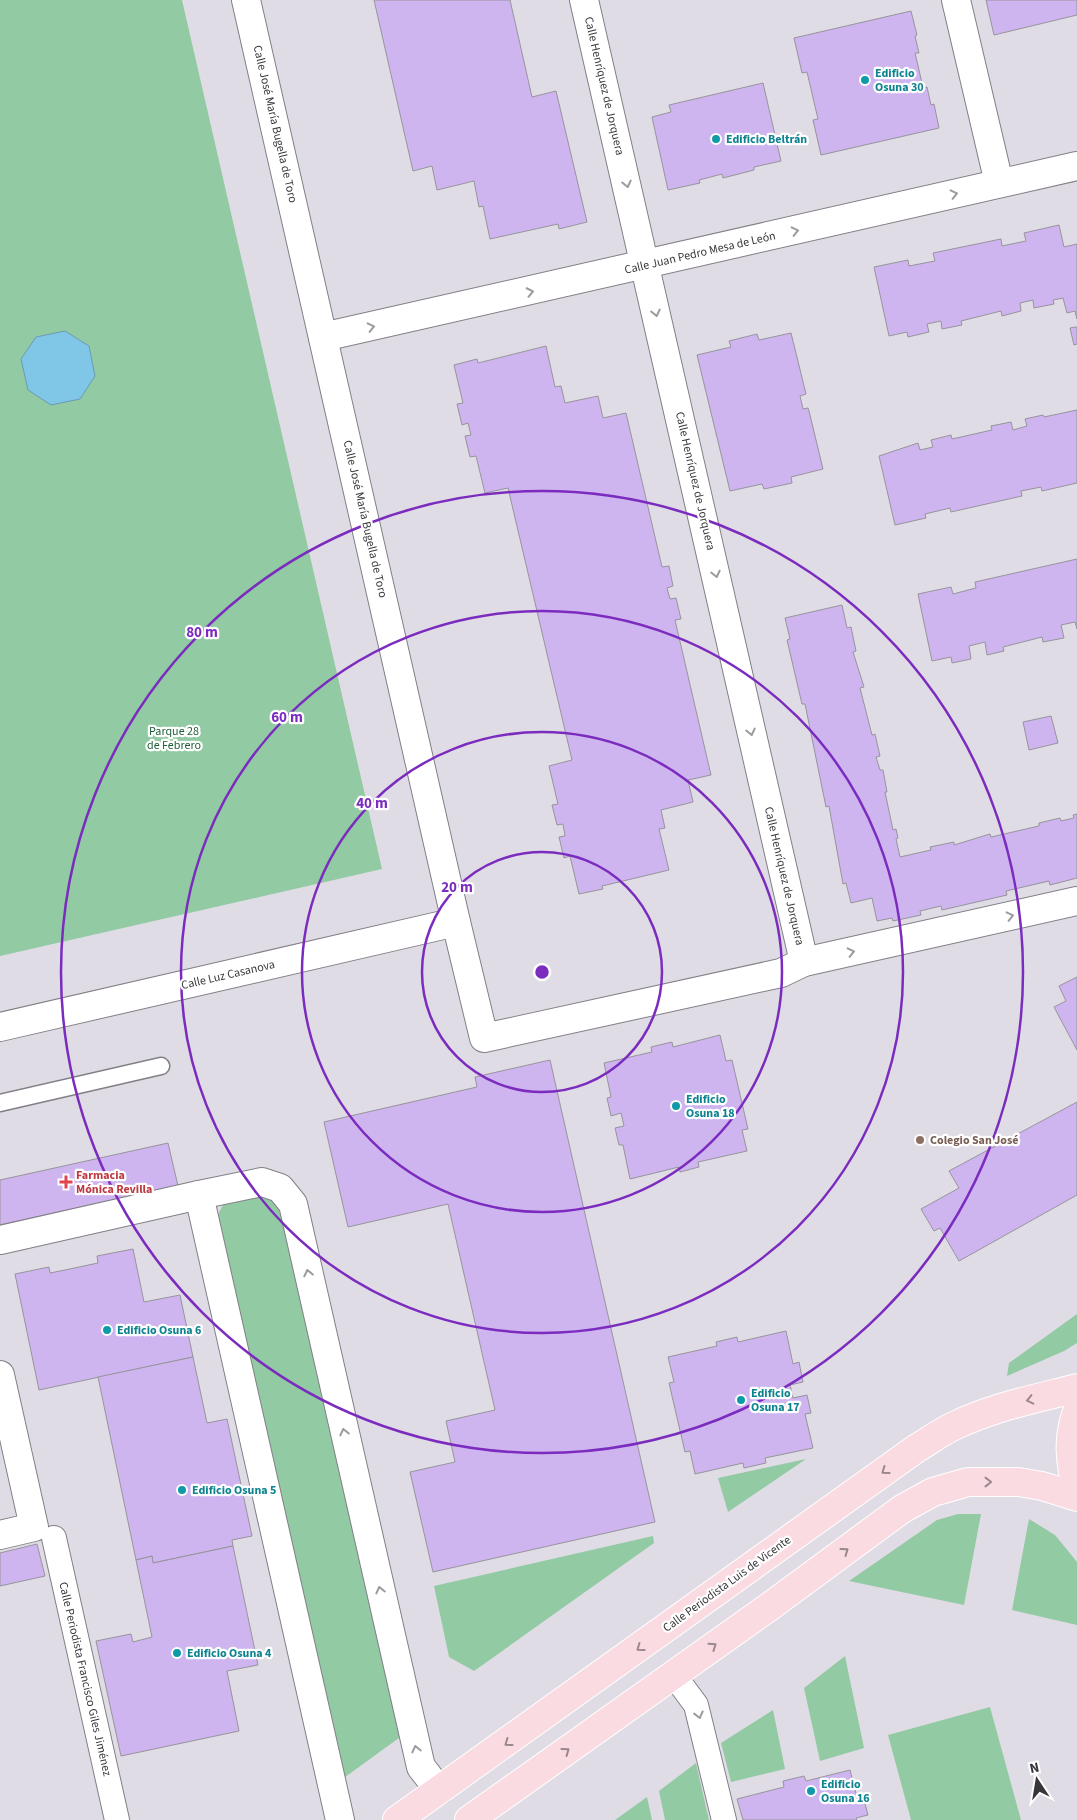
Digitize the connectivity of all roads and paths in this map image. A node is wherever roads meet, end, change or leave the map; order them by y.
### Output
1 (246, 0) edge
2 (584, 0) edge
3 (956, 0) edge
4 (1077, 166) edge
5 (998, 183) junction
6 (646, 266) junction
7 (323, 338) junction
8 (1077, 900) edge
9 (456, 922) junction
10 (804, 962) junction
11 (0, 1027) edge
12 (161, 1066) dead end
13 (0, 1102) edge
14 (199, 1195) junction
15 (0, 1240) edge
16 (0, 1375) edge
17 (1077, 1388) edge
18 (1077, 1412) edge
19 (1077, 1489) edge
20 (1077, 1497) edge
21 (44, 1533) junction
22 (0, 1535) edge
23 (674, 1674) junction
24 (439, 1790) junction
25 (117, 1820) edge
26 (340, 1820) edge
27 (398, 1820) edge
28 (469, 1820) edge
29 (724, 1820) edge

1 - 7 street, Calle José María Bugella de Toro
2 -> 6 street, Calle Henríquez de Jorquera
3 - 5 street
4 - 5 street, Calle Juan Pedro Mesa de León
6 -> 5 street, Calle Juan Pedro Mesa de León
7 -> 6 street, Calle Juan Pedro Mesa de León
6 -> 10 street, Calle Henríquez de Jorquera
7 - 9 street, Calle José María Bugella de Toro
10 -> 8 street
9 - 10 street, Calle José María Bugella de Toro
9 - 11 street, Calle Luz Casanova
12 - 13 lane
14 - 15 street
24 -> 14 street
14 - 26 street
16 - 21 street, Calle Periodista Francisco Giles Jiménez
17 -> 24 main road, Calle Periodista Luis de Vicente
18 - 19 main road
23 -> 20 main road
21 - 22 street
21 - 25 street, Calle Periodista Francisco Giles Jiménez
28 -> 23 main road
23 -> 29 street
24 - 27 main road, Calle Periodista Luis de Vicente

